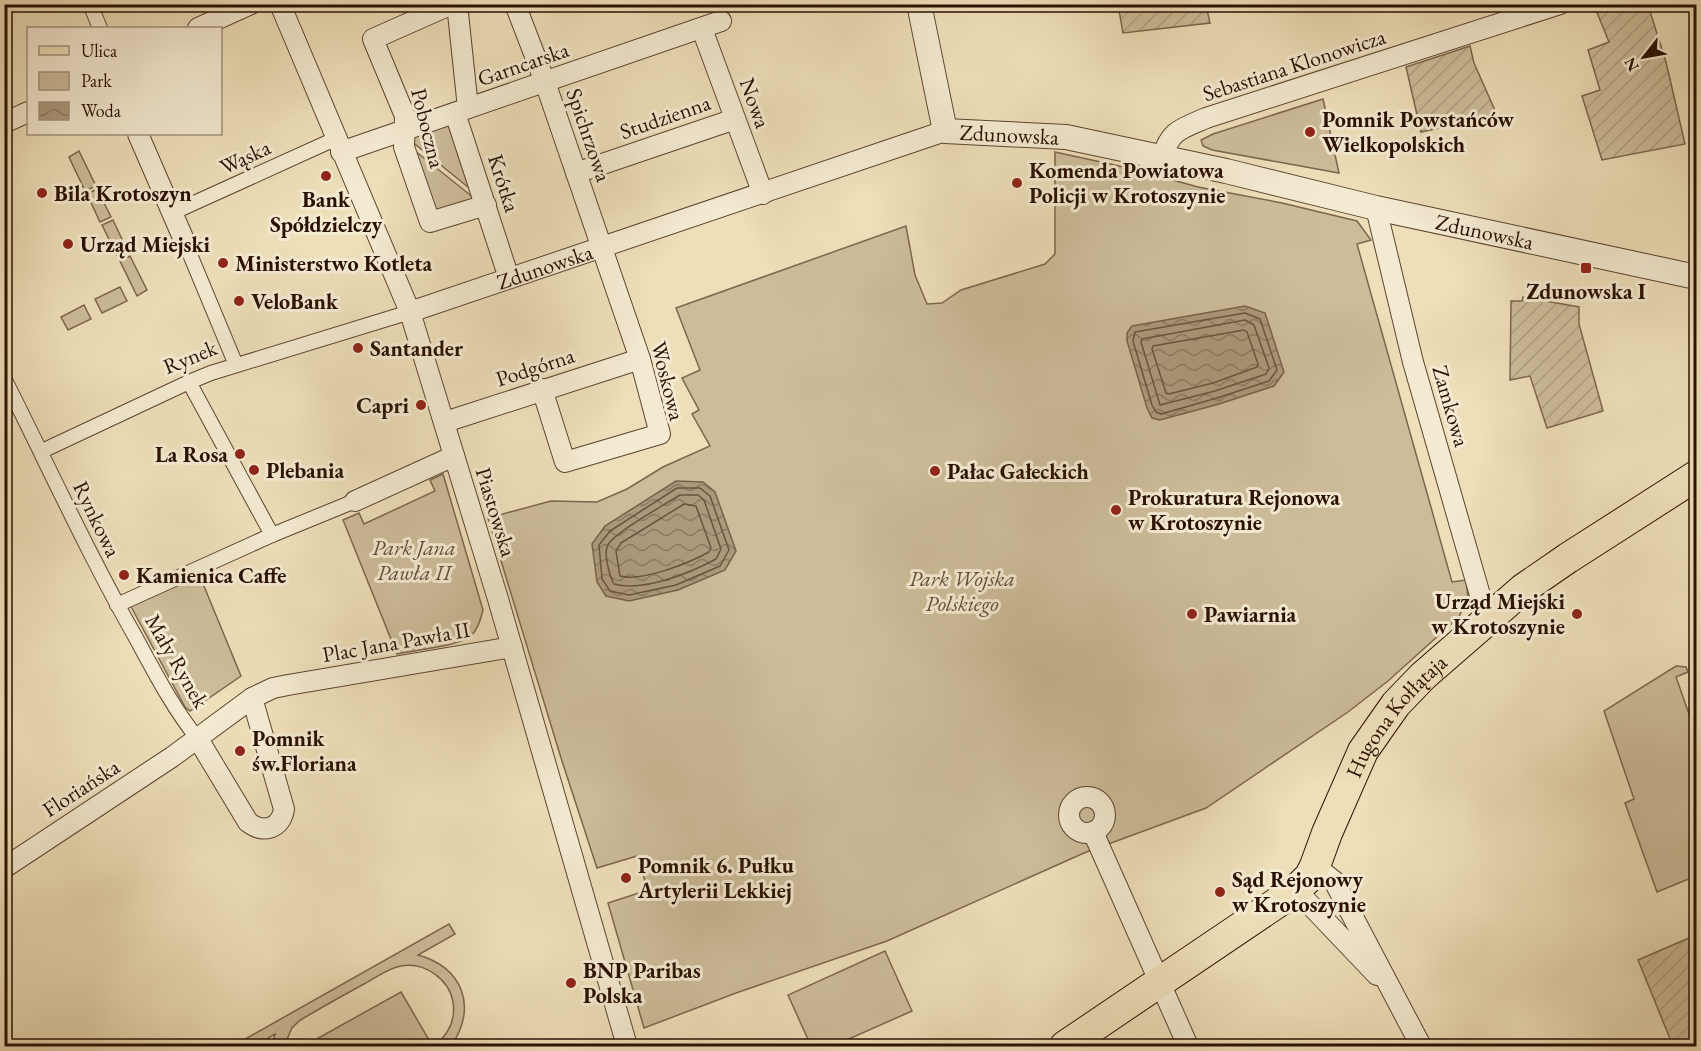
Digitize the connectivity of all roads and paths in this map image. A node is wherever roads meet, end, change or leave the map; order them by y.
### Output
1 (90, 4) edge
2 (251, 4) edge
3 (280, 4) edge
4 (454, 4) edge
5 (515, 4) edge
6 (919, 4) edge
7 (1560, 4) edge
8 (219, 11) edge
9 (721, 21) dead end
10 (100, 27) edge
11 (199, 27) edge
12 (702, 29) junction
13 (545, 82) junction
14 (461, 110) junction
15 (27, 112) edge
16 (735, 119) junction
17 (4, 123) edge
18 (404, 130) junction
19 (945, 130) junction
20 (138, 135) edge
21 (338, 145) junction
22 (1162, 158) junction
23 (576, 173) junction
24 (763, 194) junction
25 (486, 205) junction
26 (1376, 208) junction
27 (172, 213) junction
28 (184, 240) joint
29 (601, 249) junction
30 (506, 269) dead end
31 (1696, 277) edge
32 (410, 312) junction
33 (640, 359) junction
34 (236, 365) junction
35 (4, 378) edge
36 (189, 382) junction
37 (542, 389) junction
38 (445, 422) junction
39 (42, 451) junction
40 (454, 456) junction
41 (1696, 476) edge
42 (355, 501) joint
43 (272, 535) junction
44 (117, 605) junction
45 (1494, 612) junction
46 (512, 647) junction
47 (288, 685) joint
48 (252, 698) junction
49 (191, 744) junction
50 (1093, 832) dead end
51 (1316, 866) junction
52 (4, 868) edge
53 (1296, 890) junction
54 (1160, 983) junction
55 (1395, 994) junction
56 (627, 1047) edge
57 (1065, 1047) edge
58 (1188, 1047) edge
59 (1421, 1047) edge

1 - 10 street
2 - 8 street
3 - 21 street, Piastowska
4 - 14 street, Krótka
4 - 18 street, Poboczna
5 - 13 street, Spichrzowa
6 - 19 street
7 - 22 street, Sebastiana Klonowicza
8 - 11 street
9 - 12 street, Garncarska
12 - 13 street, Garncarska
12 - 16 street, Nowa
13 - 14 street, Garncarska
13 - 23 street, Spichrzowa
14 - 18 street, Garncarska
14 - 25 street, Krótka
15 - 17 street
16 - 23 street, Studzienna
16 - 24 street, Nowa
18 - 21 street, Garncarska
18 - 25 street, Poboczna
19 - 22 street, Zdunowska
19 - 24 street, Zdunowska
20 - 27 street, Rynek
21 - 27 street, Wąska
21 - 32 street, Piastowska
22 - 26 street, Zdunowska
23 - 29 street, Spichrzowa
24 - 29 street, Zdunowska
25 - 30 street, Krótka
26 - 31 street, Zdunowska
26 - 45 street, Zamkowa
27 - 28 street, Rynek
28 - 34 street, Rynek
29 - 32 street, Zdunowska
29 - 33 street, Woskowa
32 - 34 street, Zdunowska
32 - 38 street, Piastowska
33 - 37 street, Podgórna
33 - 37 street, Woskowa
34 - 36 street, Rynek
35 - 39 street
36 - 39 street, Rynek
36 - 43 street
37 - 38 street, Podgórna
38 - 40 street, Piastowska
39 - 44 street, Rynkowa
40 - 42 street
40 - 46 street, Piastowska
41 - 45 main road, Hugona Kołłątaja
42 - 43 street
43 - 44 street
44 - 49 street, Mały Rynek
45 - 51 main road, Hugona Kołłątaja
46 - 47 street, Plac Jana Pawła II
46 - 56 street, Piastowska
47 - 48 street, Mały Rynek
48 - 49 street, Mały Rynek
48 - 49 street, Mały Rynek
49 - 52 street, Floriańska
50 - 54 street
51 - 53 main road
51 - 55 street
53 - 54 main road
53 - 55 street
54 - 57 main road
54 - 58 street
55 - 59 street

